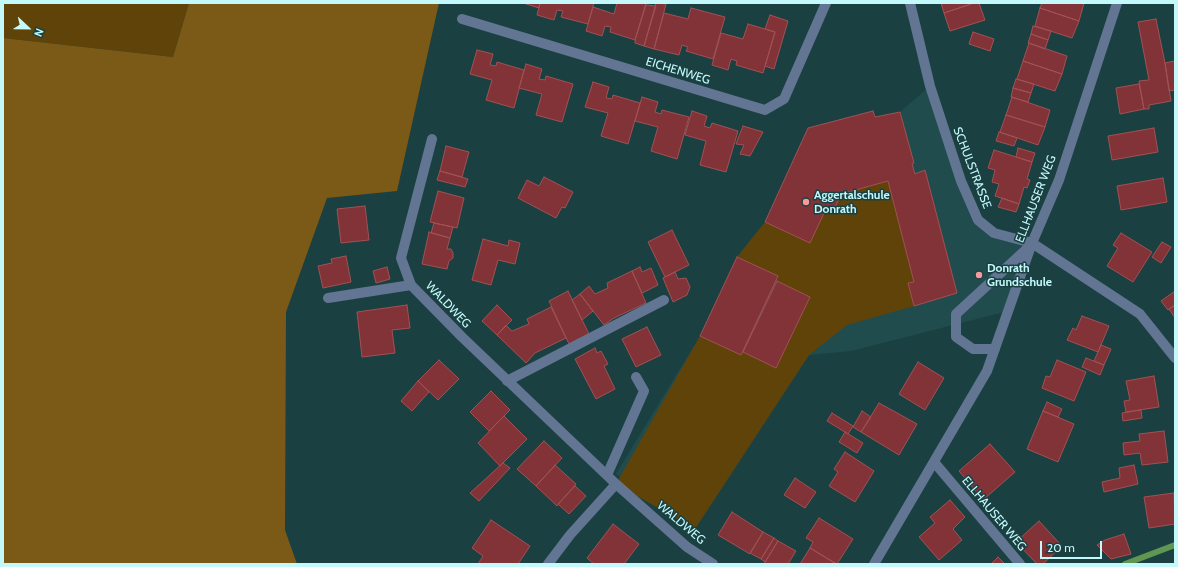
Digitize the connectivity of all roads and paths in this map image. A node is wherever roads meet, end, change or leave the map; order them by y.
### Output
1 (826, 3) edge
2 (910, 3) edge
3 (1116, 3) edge
4 (462, 19) dead end
5 (432, 139) dead end
6 (1032, 243) junction
7 (411, 285) junction
8 (328, 298) dead end
9 (664, 300) dead end
10 (995, 348) junction
11 (1175, 358) edge
12 (636, 377) dead end
13 (507, 380) junction
14 (934, 462) junction
15 (607, 475) junction
16 (616, 484) junction
17 (548, 564) edge
18 (713, 564) edge
19 (874, 564) edge
20 (1020, 564) edge

1 - 4 street, EICHENWEG
2 - 6 street, SCHULSTRASSE
3 - 6 street, ELLHAUSER WEG
5 - 7 street, WALDWEG
6 - 10 street, ELLHAUSER WEG
6 - 10 street
6 - 11 street, SCHULSTRASSE
7 - 8 street
7 - 13 street, WALDWEG
9 - 13 street
10 - 14 street, ELLHAUSER WEG
12 - 15 street
13 - 15 street, WALDWEG
14 - 19 street, ELLHAUSER WEG
14 - 20 street, ELLHAUSER WEG
15 - 16 street, WALDWEG
16 - 17 street
16 - 18 street, WALDWEG

